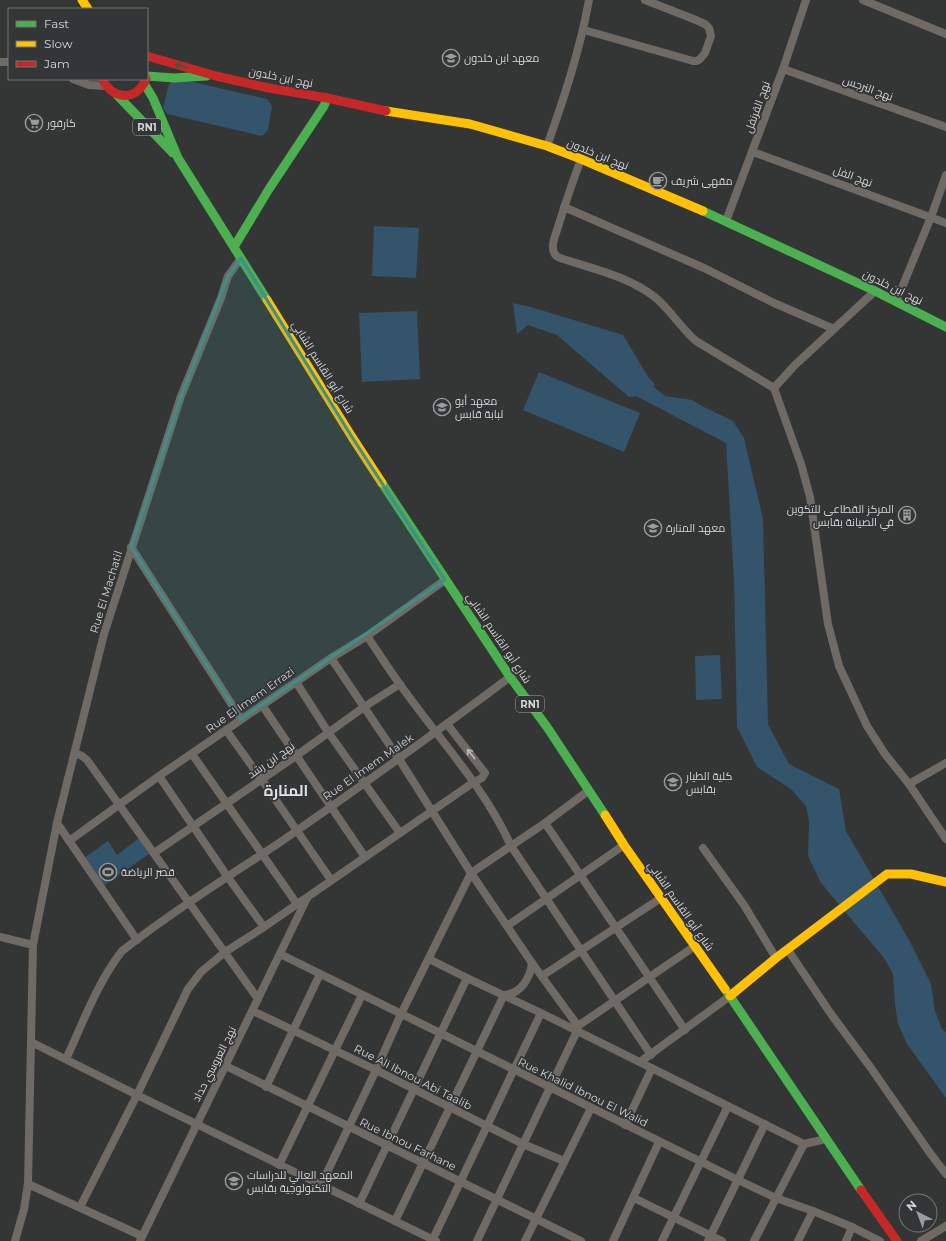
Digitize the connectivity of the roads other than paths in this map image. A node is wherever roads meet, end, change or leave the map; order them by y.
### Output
1 (590, 0) edge
2 (645, 0) edge
3 (806, 0) edge
4 (863, 0) edge
5 (584, 30) junction
6 (946, 34) edge
7 (148, 56) edge
8 (783, 69) junction
9 (216, 76) junction
10 (75, 80) edge
11 (146, 80) edge
12 (148, 80) edge
13 (103, 83) edge
14 (117, 95) junction
15 (327, 98) junction
16 (946, 127) edge
17 (547, 146) junction
18 (753, 152) junction
19 (178, 158) junction
20 (581, 159) junction
21 (946, 175) edge
22 (564, 207) junction
23 (931, 217) junction
24 (726, 221) junction
25 (946, 223) edge
26 (234, 247) junction
27 (241, 258) junction
28 (875, 291) junction
29 (896, 302) junction
30 (946, 327) edge
31 (834, 329) junction
32 (774, 388) junction
33 (132, 547) junction
34 (445, 580) junction
35 (367, 636) junction
36 (331, 658) junction
37 (510, 678) junction
38 (296, 682) junction
39 (400, 684) junction
40 (262, 705) junction
41 (364, 707) junction
42 (242, 719) junction
43 (447, 724) junction
44 (226, 730) junction
45 (328, 732) junction
46 (437, 732) junction
47 (75, 752) junction
48 (192, 754) junction
49 (296, 756) junction
50 (399, 759) junction
51 (946, 763) edge
52 (159, 776) junction
53 (262, 780) junction
54 (474, 782) junction
55 (365, 783) junction
56 (909, 784) junction
57 (588, 791) junction
58 (227, 804) junction
59 (119, 805) junction
60 (331, 807) junction
61 (432, 811) junction
62 (57, 823) junction
63 (545, 823) junction
64 (194, 826) junction
65 (297, 830) junction
66 (400, 833) junction
67 (946, 839) edge
68 (69, 841) junction
69 (624, 845) junction
70 (511, 846) junction
71 (703, 848) dead end
72 (154, 853) junction
73 (262, 854) junction
74 (365, 857) junction
75 (471, 873) junction
76 (227, 876) junction
77 (581, 876) junction
78 (331, 880) junction
79 (946, 882) edge
80 (308, 897) junction
81 (660, 898) junction
82 (546, 899) junction
83 (190, 903) junction
84 (297, 904) junction
85 (507, 926) junction
86 (264, 927) junction
87 (616, 927) junction
88 (0, 937) edge
89 (137, 940) junction
90 (33, 946) junction
91 (695, 946) junction
92 (788, 950) junction
93 (581, 951) junction
94 (225, 952) junction
95 (280, 954) junction
96 (776, 958) junction
97 (429, 959) junction
98 (532, 963) junction
99 (320, 974) junction
100 (542, 976) junction
101 (467, 978) junction
102 (650, 978) junction
103 (362, 995) junction
104 (504, 995) junction
105 (730, 996) junction
106 (258, 999) junction
107 (615, 1002) junction
108 (253, 1012) junction
109 (542, 1013) junction
110 (401, 1014) junction
111 (576, 1028) junction
112 (293, 1030) junction
113 (685, 1030) junction
114 (442, 1033) junction
115 (31, 1042) junction
116 (336, 1050) junction
117 (477, 1051) junction
118 (651, 1055) junction
119 (66, 1059) junction
120 (640, 1062) junction
121 (226, 1066) junction
122 (652, 1068) junction
123 (376, 1070) junction
124 (514, 1070) junction
125 (266, 1087) junction
126 (550, 1088) junction
127 (414, 1089) junction
128 (137, 1096) junction
129 (728, 1106) junction
130 (308, 1107) junction
131 (450, 1107) junction
132 (592, 1108) junction
133 (765, 1124) junction
134 (196, 1125) junction
135 (487, 1125) junction
136 (625, 1125) junction
137 (349, 1127) junction
138 (826, 1139) junction
139 (660, 1142) junction
140 (523, 1144) junction
141 (804, 1144) junction
142 (387, 1146) junction
143 (564, 1161) junction
144 (700, 1162) junction
145 (423, 1163) junction
146 (279, 1165) junction
147 (946, 1174) edge
148 (738, 1180) junction
149 (460, 1182) junction
150 (28, 1184) junction
151 (321, 1185) junction
152 (634, 1198) junction
153 (776, 1198) junction
154 (497, 1200) junction
155 (359, 1204) junction
156 (80, 1208) junction
157 (812, 1211) junction
158 (674, 1218) junction
159 (535, 1219) junction
160 (395, 1221) junction
161 (946, 1226) edge
162 (852, 1228) junction
163 (709, 1238) edge
164 (141, 1239) edge
165 (434, 1240) edge
166 (15, 1241) edge
167 (477, 1241) edge
168 (525, 1241) edge
169 (581, 1241) edge
170 (613, 1241) edge
171 (662, 1241) edge
172 (722, 1241) edge
173 (754, 1241) edge
174 (798, 1241) edge
175 (846, 1241) edge
176 (880, 1241) edge
177 (897, 1241) edge
178 (921, 1241) edge

1 - 5 street
2 - 5 street
3 - 8 street, نهج القرنفل
4 - 6 street
5 - 17 street
9 -> 7 main road
8 - 16 street, نهج النرجس
8 - 18 street, نهج القرنفل
9 - 12 main road
9 - 15 main road, نهج ابن خلدون
10 - 13 street
11 - 14 main road
11 - 19 main road, شارع أبو القاسم الشابي / RN1
13 - 14 main road, RN1
14 - 19 main road, شارع أبو القاسم الشابي / RN1
15 - 17 main road, نهج ابن خلدون
15 - 26 main road
17 - 20 main road, نهج ابن خلدون
18 - 23 street, نهج الفل
18 - 24 street, نهج القرنفل
19 - 26 main road, شارع أبو القاسم الشابي / RN1
20 - 22 street
20 - 24 main road, نهج ابن خلدون
21 - 23 street
22 - 31 street
22 - 32 street
23 - 25 street, نهج الفل
23 - 29 street
24 - 28 main road, نهج ابن خلدون
26 - 27 main road, شارع أبو القاسم الشابي / RN1
27 - 33 street, Rue El Machatil
27 - 34 main road, شارع أبو القاسم الشابي / RN1
28 - 29 main road, نهج ابن خلدون
28 - 31 street
29 - 30 main road, نهج ابن خلدون
31 - 32 street
32 - 56 street
33 - 42 street
33 - 47 street, Rue El Machatil
34 - 35 street, Rue El Imem Errazi
34 - 37 main road, شارع أبو القاسم الشابي / RN1
35 - 36 street, Rue El Imem Errazi
35 - 39 street
36 - 38 street, Rue El Imem Errazi
36 - 41 street
37 - 43 street, Rue El Imem Malek
37 - 57 main road, شارع أبو القاسم الشابي / RN1
38 - 40 street, Rue El Imem Errazi
38 - 45 street
39 - 41 street, نهج ابن رشد
39 - 46 street
40 - 42 street, Rue El Imem Errazi
40 - 49 street
41 - 45 street, نهج ابن رشد
41 - 50 street
42 - 44 street, Rue El Imem Errazi
43 - 46 street, Rue El Imem Malek
54 -> 43 street
44 - 48 street, Rue El Imem Errazi
44 - 53 street
45 - 49 street, نهج ابن رشد
45 - 55 street
46 - 50 street, Rue El Imem Malek
46 - 54 street
47 - 59 street
47 - 62 street, Rue El Machatil
48 - 52 street, Rue El Imem Errazi
48 - 58 street
49 - 53 street, نهج ابن رشد
49 - 60 street
50 - 55 street, Rue El Imem Malek
50 - 61 street
51 - 56 street
52 - 59 street, Rue El Imem Errazi
52 - 64 street
53 - 58 street, نهج ابن رشد
53 - 65 street
54 - 61 street
54 - 70 street
55 - 60 street, Rue El Imem Malek
55 - 66 street
56 - 67 street
57 - 63 street
57 - 69 main road, شارع أبو القاسم الشابي / RN1
58 - 64 street, نهج ابن رشد
58 - 73 street
59 - 68 street, Rue El Imem Errazi
59 - 72 street
60 - 65 street, Rue El Imem Malek
60 - 74 street
61 - 66 street
61 - 75 street
62 - 68 street
62 - 90 street, Rue El Machatil
63 - 70 street
63 - 77 street
64 - 72 street, نهج ابن رشد
64 - 76 street
65 - 73 street, Rue El Imem Malek
65 - 78 street
66 - 74 street
68 - 89 street
69 - 77 street
69 - 81 main road, شارع أبو القاسم الشابي / RN1
70 - 75 street
70 - 82 street
71 - 96 street
72 - 83 street
73 - 76 street, Rue El Imem Malek
73 - 84 street
74 - 78 street
75 - 85 street
75 - 97 street
76 - 83 street, Rue El Imem Malek
76 - 86 street
77 - 82 street
77 - 87 street
78 - 80 street
79 - 92 main road
80 - 84 street
80 - 95 street, نهج العروسي حداد
81 - 87 street
81 - 91 main road, شارع أبو القاسم الشابي / RN1
82 - 85 street
82 - 93 street
83 - 89 street, Rue El Imem Malek
83 - 94 street
84 - 86 street
85 - 98 street
86 - 94 street
87 - 93 street
87 - 102 street
88 - 90 street
89 - 119 street, Rue El Imem Malek
90 - 115 street, Rue El Machatil
91 - 102 street
91 - 105 main road, شارع أبو القاسم الشابي / RN1
92 - 96 main road
92 - 147 street
93 - 100 street
93 - 107 street
94 - 106 street
94 - 128 street
95 - 99 street, Rue Khalid Ibnou El Walid
95 - 106 street, نهج العروسي حداد
96 - 105 main road
97 - 101 street
97 - 110 street
98 - 100 street
98 - 104 street
99 - 103 street, Rue Khalid Ibnou El Walid
99 - 112 street
100 - 111 street
101 - 104 street
101 - 114 street
102 - 107 street
102 - 113 street
103 - 110 street, Rue Khalid Ibnou El Walid
103 - 116 street
104 - 109 street
104 - 117 street
105 - 113 street
105 - 138 main road, شارع أبو القاسم الشابي / RN1
106 - 108 street, نهج العروسي حداد
107 - 111 street
107 - 118 street
108 - 112 street, Rue Ali Ibnou Abi Taalib
108 - 121 street, نهج العروسي حداد
109 - 111 street
109 - 124 street
110 - 114 street, Rue Khalid Ibnou El Walid
110 - 123 street
111 - 120 street
111 - 126 street
112 - 116 street, Rue Ali Ibnou Abi Taalib
112 - 125 street
113 - 118 street
114 - 117 street, Rue Khalid Ibnou El Walid
114 - 127 street
115 - 119 street
115 - 150 street, Rue El Machatil
116 - 123 street, Rue Ali Ibnou Abi Taalib
116 - 130 street
117 - 124 street, Rue Khalid Ibnou El Walid
117 - 131 street
118 - 120 street
119 - 128 street
120 - 122 street
121 - 125 street, Rue Ibnou Farhane
121 - 134 street, نهج العروسي حداد
122 - 129 street
122 - 136 street
123 - 127 street, Rue Ali Ibnou Abi Taalib
123 - 137 street
124 - 126 street, Rue Khalid Ibnou El Walid
124 - 135 street
125 - 130 street, Rue Ibnou Farhane
126 - 132 street, Rue Khalid Ibnou El Walid
126 - 140 street
127 - 131 street, Rue Ali Ibnou Abi Taalib
127 - 142 street
128 - 134 street
128 - 156 street
129 - 133 street
129 - 144 street
130 - 137 street, Rue Ibnou Farhane
130 - 146 street
131 - 135 street, Rue Ali Ibnou Abi Taalib
131 - 145 street
132 - 136 street, Rue Khalid Ibnou El Walid
132 - 143 street
133 - 141 street
133 - 148 street
134 - 146 street
134 - 164 street, نهج العروسي حداد
135 - 140 street, Rue Ali Ibnou Abi Taalib
135 - 149 street
136 - 139 street, Rue Khalid Ibnou El Walid
137 - 142 street, Rue Ibnou Farhane
137 - 151 street
138 - 141 street
138 - 177 main road, شارع أبو القاسم الشابي / RN1
139 - 144 street, Rue Khalid Ibnou El Walid
139 - 152 street
140 - 143 street, Rue Ali Ibnou Abi Taalib
140 - 154 street
141 - 153 street
142 - 145 street, Rue Ibnou Farhane
142 - 155 street
143 - 159 street
144 - 148 street, Rue Khalid Ibnou El Walid
144 - 158 street
145 - 149 street, Rue Ibnou Farhane
145 - 160 street
146 - 151 street
148 - 153 street, Rue Khalid Ibnou El Walid
148 - 163 street
149 - 154 street, Rue Ibnou Farhane
149 - 165 street
150 - 156 street
150 - 166 street, Rue El Machatil
151 - 155 street
152 - 158 street
152 - 170 street
153 - 157 street, Rue Khalid Ibnou El Walid
153 - 173 street
154 - 159 street, Rue Ibnou Farhane
154 - 167 street
155 - 160 street
156 - 164 street
157 - 162 street, Rue Khalid Ibnou El Walid
157 - 174 street
158 - 163 street
158 - 171 street
159 - 168 street
159 - 169 street, Rue Ibnou Farhane
160 - 165 street
161 - 178 street
162 - 175 street
162 - 176 street, Rue Khalid Ibnou El Walid
163 - 172 street

